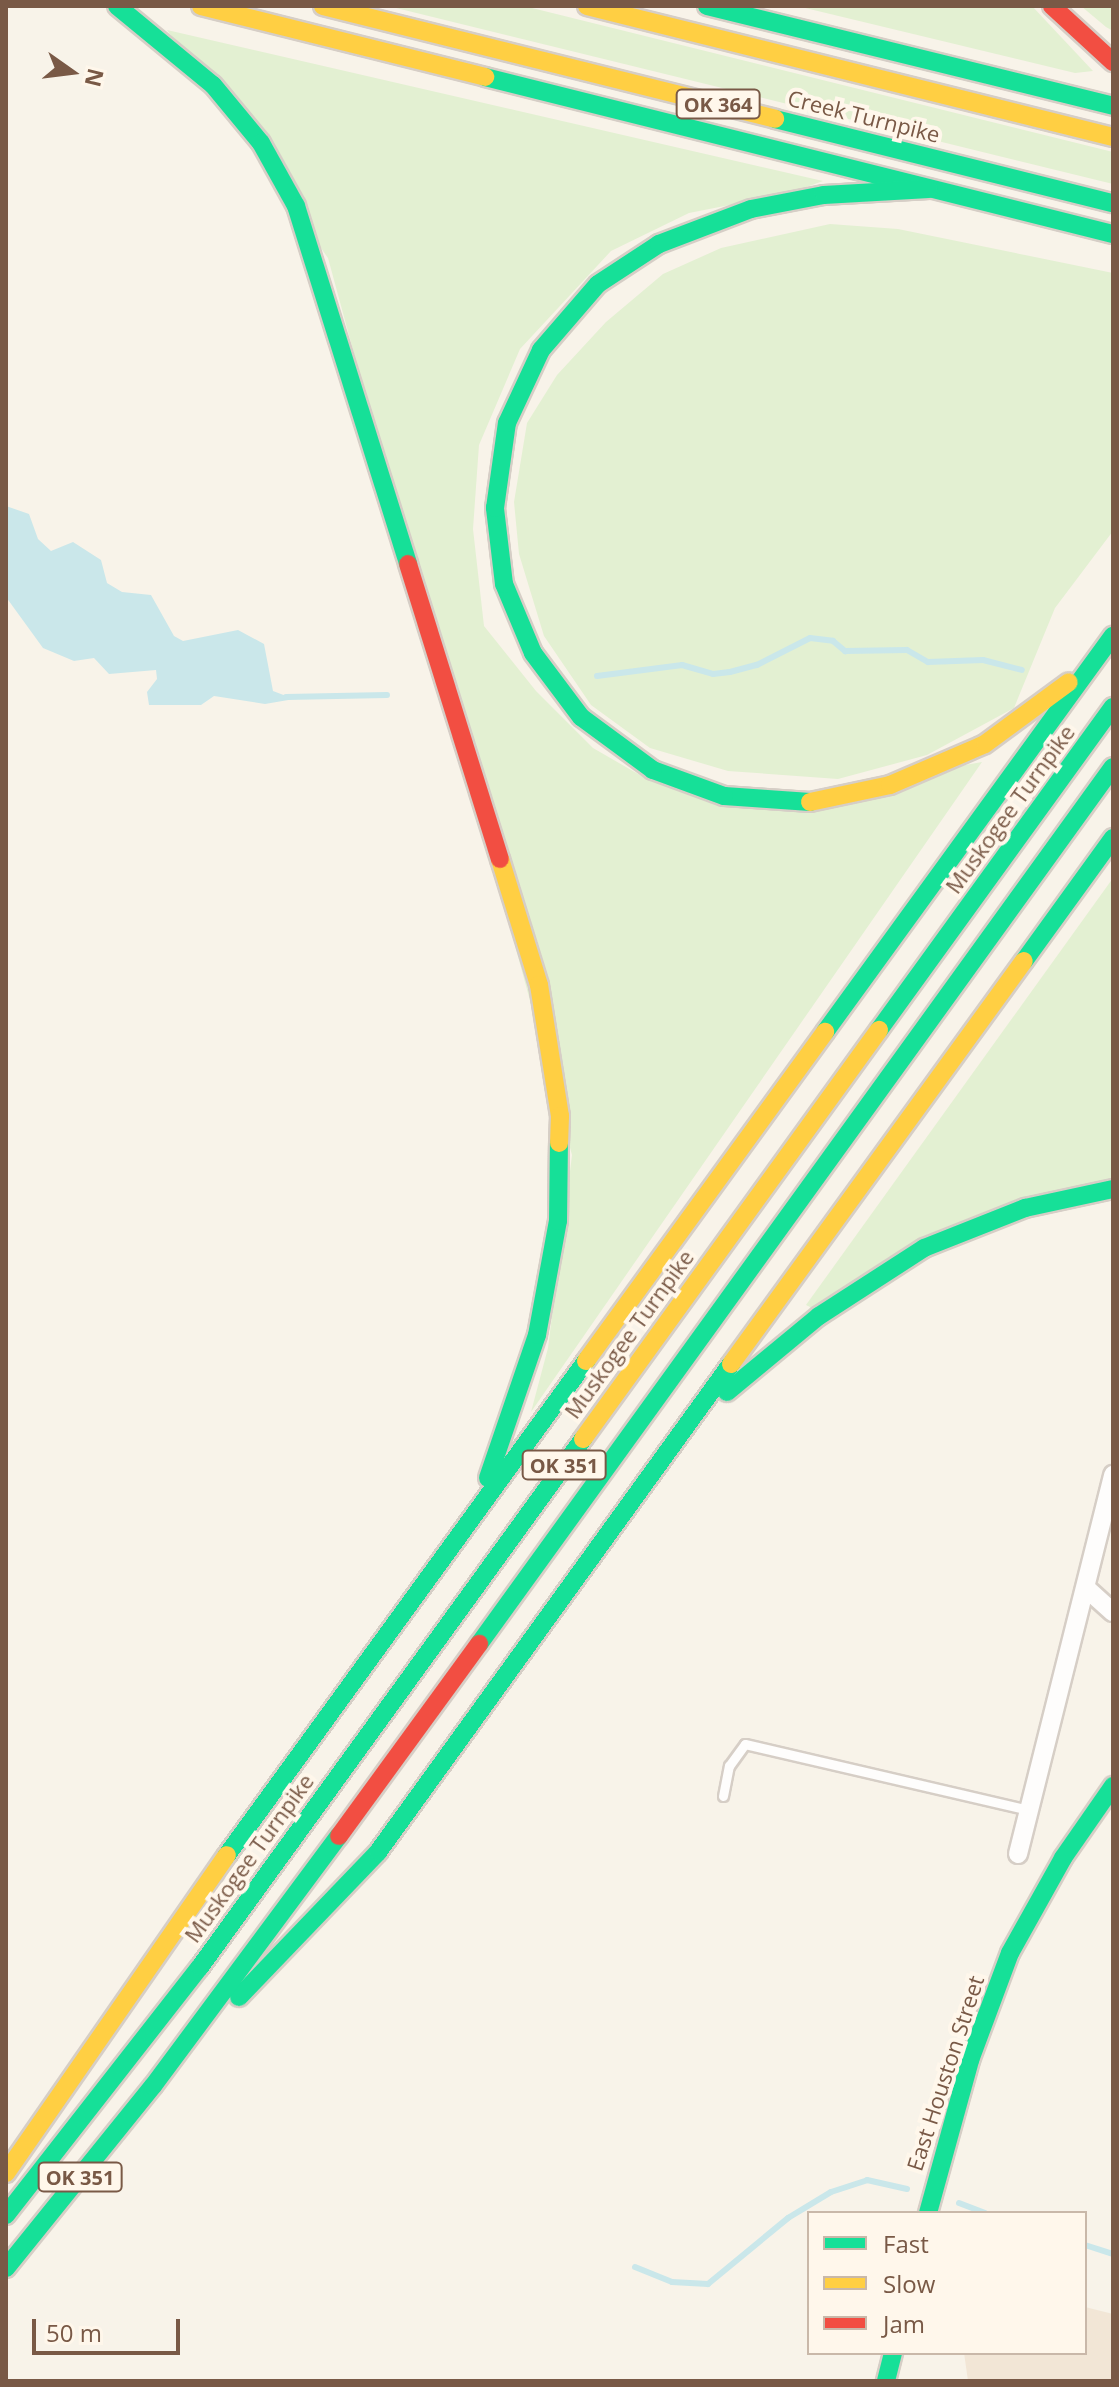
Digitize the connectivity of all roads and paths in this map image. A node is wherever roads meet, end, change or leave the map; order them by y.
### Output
1 (117, 6) edge
2 (201, 6) edge
3 (323, 6) edge
4 (587, 6) edge
5 (707, 6) edge
6 (1052, 6) edge
7 (1113, 62) edge
8 (1113, 106) edge
9 (1113, 137) edge
10 (929, 189) junction
11 (1113, 203) edge
12 (1113, 234) edge
13 (1113, 636) edge
14 (1094, 663) junction
15 (1113, 707) edge
16 (1113, 767) edge
17 (1113, 838) edge
18 (1113, 1189) edge
19 (690, 1422) junction
20 (1113, 1475) edge
21 (475, 1515) junction
22 (1086, 1588) junction
23 (1113, 1612) edge
24 (1113, 1786) edge
25 (723, 1796) dead end
26 (1029, 1810) junction
27 (1018, 1854) dead end
28 (153, 2086) junction
29 (6, 2173) edge
30 (929, 2211) edge
31 (6, 2215) edge
32 (6, 2268) edge
33 (892, 2355) edge
34 (886, 2381) edge

1 - 21 main road
2 - 10 main road
3 - 11 main road, Creek Turnpike / OK 364
4 - 9 main road, Creek Turnpike
5 - 8 main road
6 - 7 main road
10 - 12 main road
10 - 14 main road
13 - 14 main road
14 - 21 main road
15 - 31 main road, Muskogee Turnpike / OK 351
16 - 28 main road, OK 351
17 - 19 main road
18 - 19 main road
19 - 28 main road
20 - 22 street
21 - 29 main road
22 - 23 street
22 - 26 street
24 - 30 main road, East Houston Street
25 - 26 lane
26 - 27 street
28 - 32 main road, OK 351
33 - 34 main road

